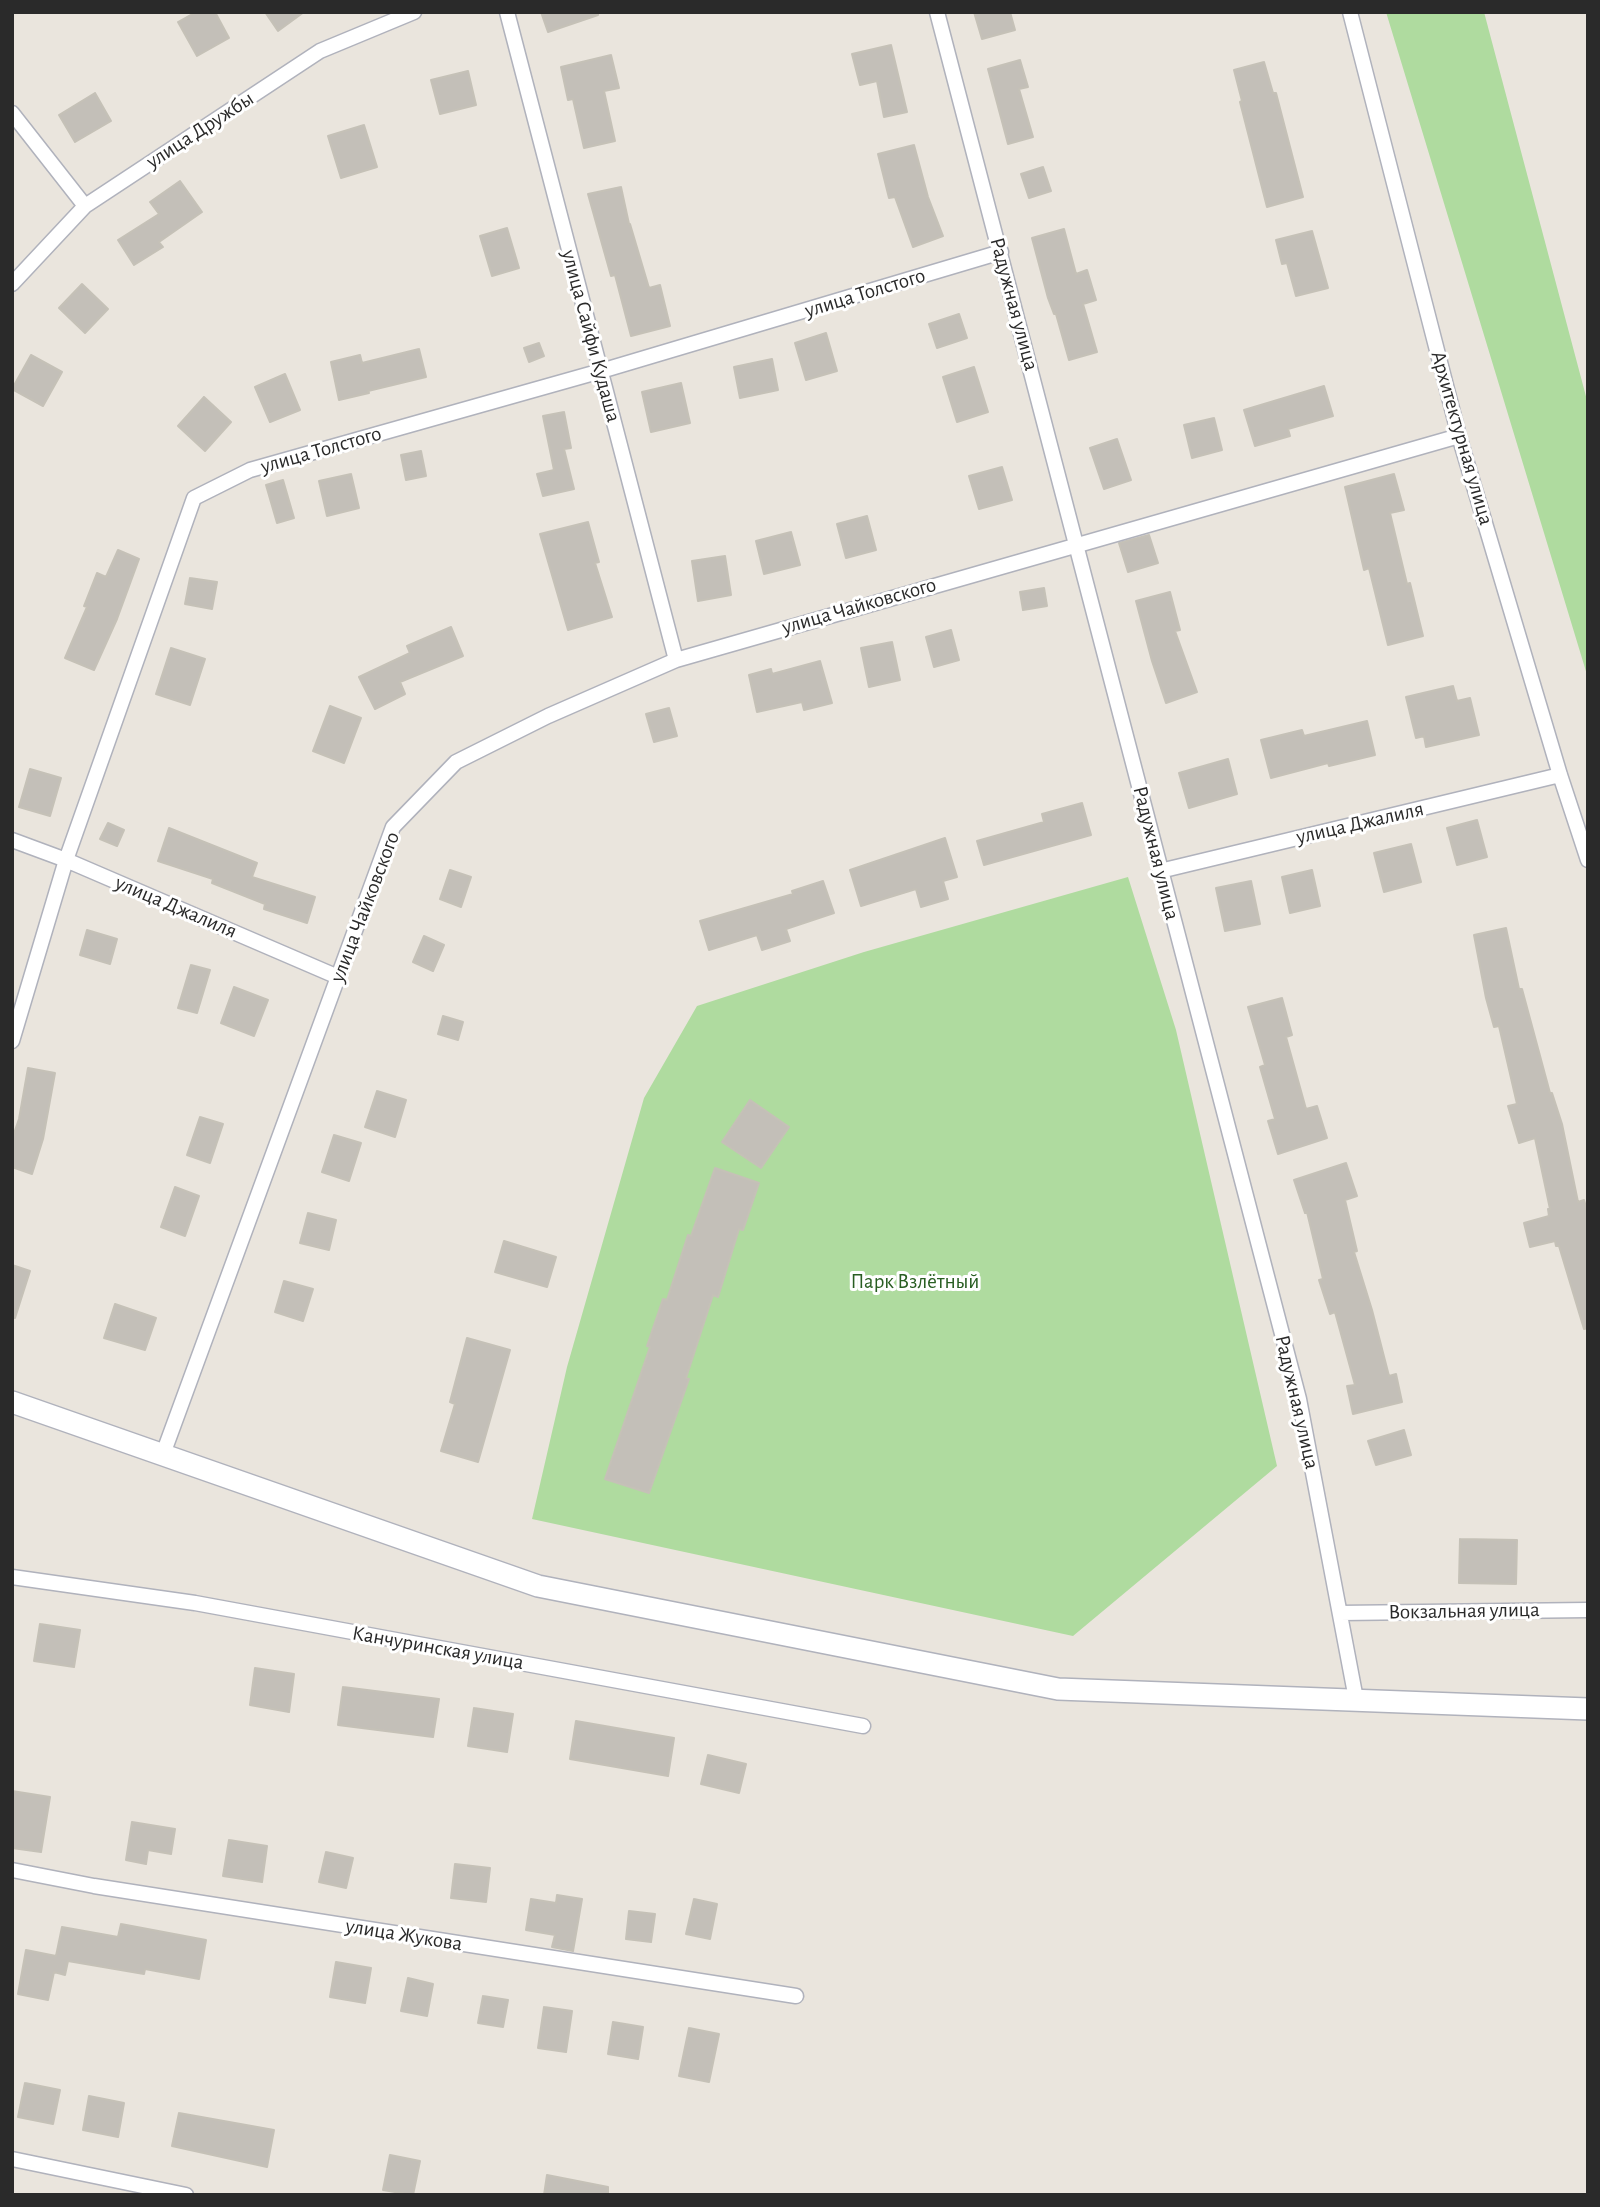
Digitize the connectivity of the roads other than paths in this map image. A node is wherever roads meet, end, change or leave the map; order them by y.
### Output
1 (414, 12) edge
2 (507, 12) edge
3 (937, 12) edge
4 (1350, 12) edge
5 (12, 113) edge
6 (85, 206) junction
7 (1001, 252) junction
8 (12, 284) edge
9 (601, 372) junction
10 (1459, 436) junction
11 (1077, 544) junction
12 (676, 660) junction
13 (1560, 775) junction
14 (12, 840) edge
15 (66, 860) junction
16 (1588, 860) edge
17 (1160, 871) junction
18 (338, 977) junction
19 (12, 1041) edge
20 (12, 1402) edge
21 (163, 1454) junction
22 (12, 1577) edge
23 (1588, 1610) edge
24 (1340, 1613) junction
25 (1356, 1699) junction
26 (1588, 1709) edge
27 (863, 1726) dead end
28 (12, 1870) edge
29 (796, 1996) dead end
30 (12, 2159) edge
31 (186, 2195) edge

1 - 6 street, улица Дружбы
2 - 9 street, улица Сайфи Кудаша
3 - 7 street, Радужная улица
4 - 10 street, Архитектурная улица
5 - 6 street
6 - 8 street, улица Дружбы
7 - 9 street, улица Толстого
7 - 11 street, Радужная улица
9 - 12 street, улица Сайфи Кудаша
9 - 15 street, улица Толстого
10 - 11 street, улица Чайковского
10 - 13 street, Архитектурная улица
11 - 12 street, улица Чайковского
11 - 17 street, Радужная улица
12 - 18 street, улица Чайковского
13 - 16 street, Архитектурная улица
13 - 17 street, улица Джалиля
14 - 15 street, улица Джалиля
15 - 18 street, улица Джалиля
15 - 19 street, улица Толстого
17 - 24 street, Радужная улица
18 - 21 street, улица Чайковского
20 - 21 main road
21 - 25 main road
22 - 27 street, Канчуринская улица
23 - 24 street, Вокзальная улица
24 - 25 street, Радужная улица
25 - 26 main road
28 - 29 street, улица Жукова
30 - 31 street

